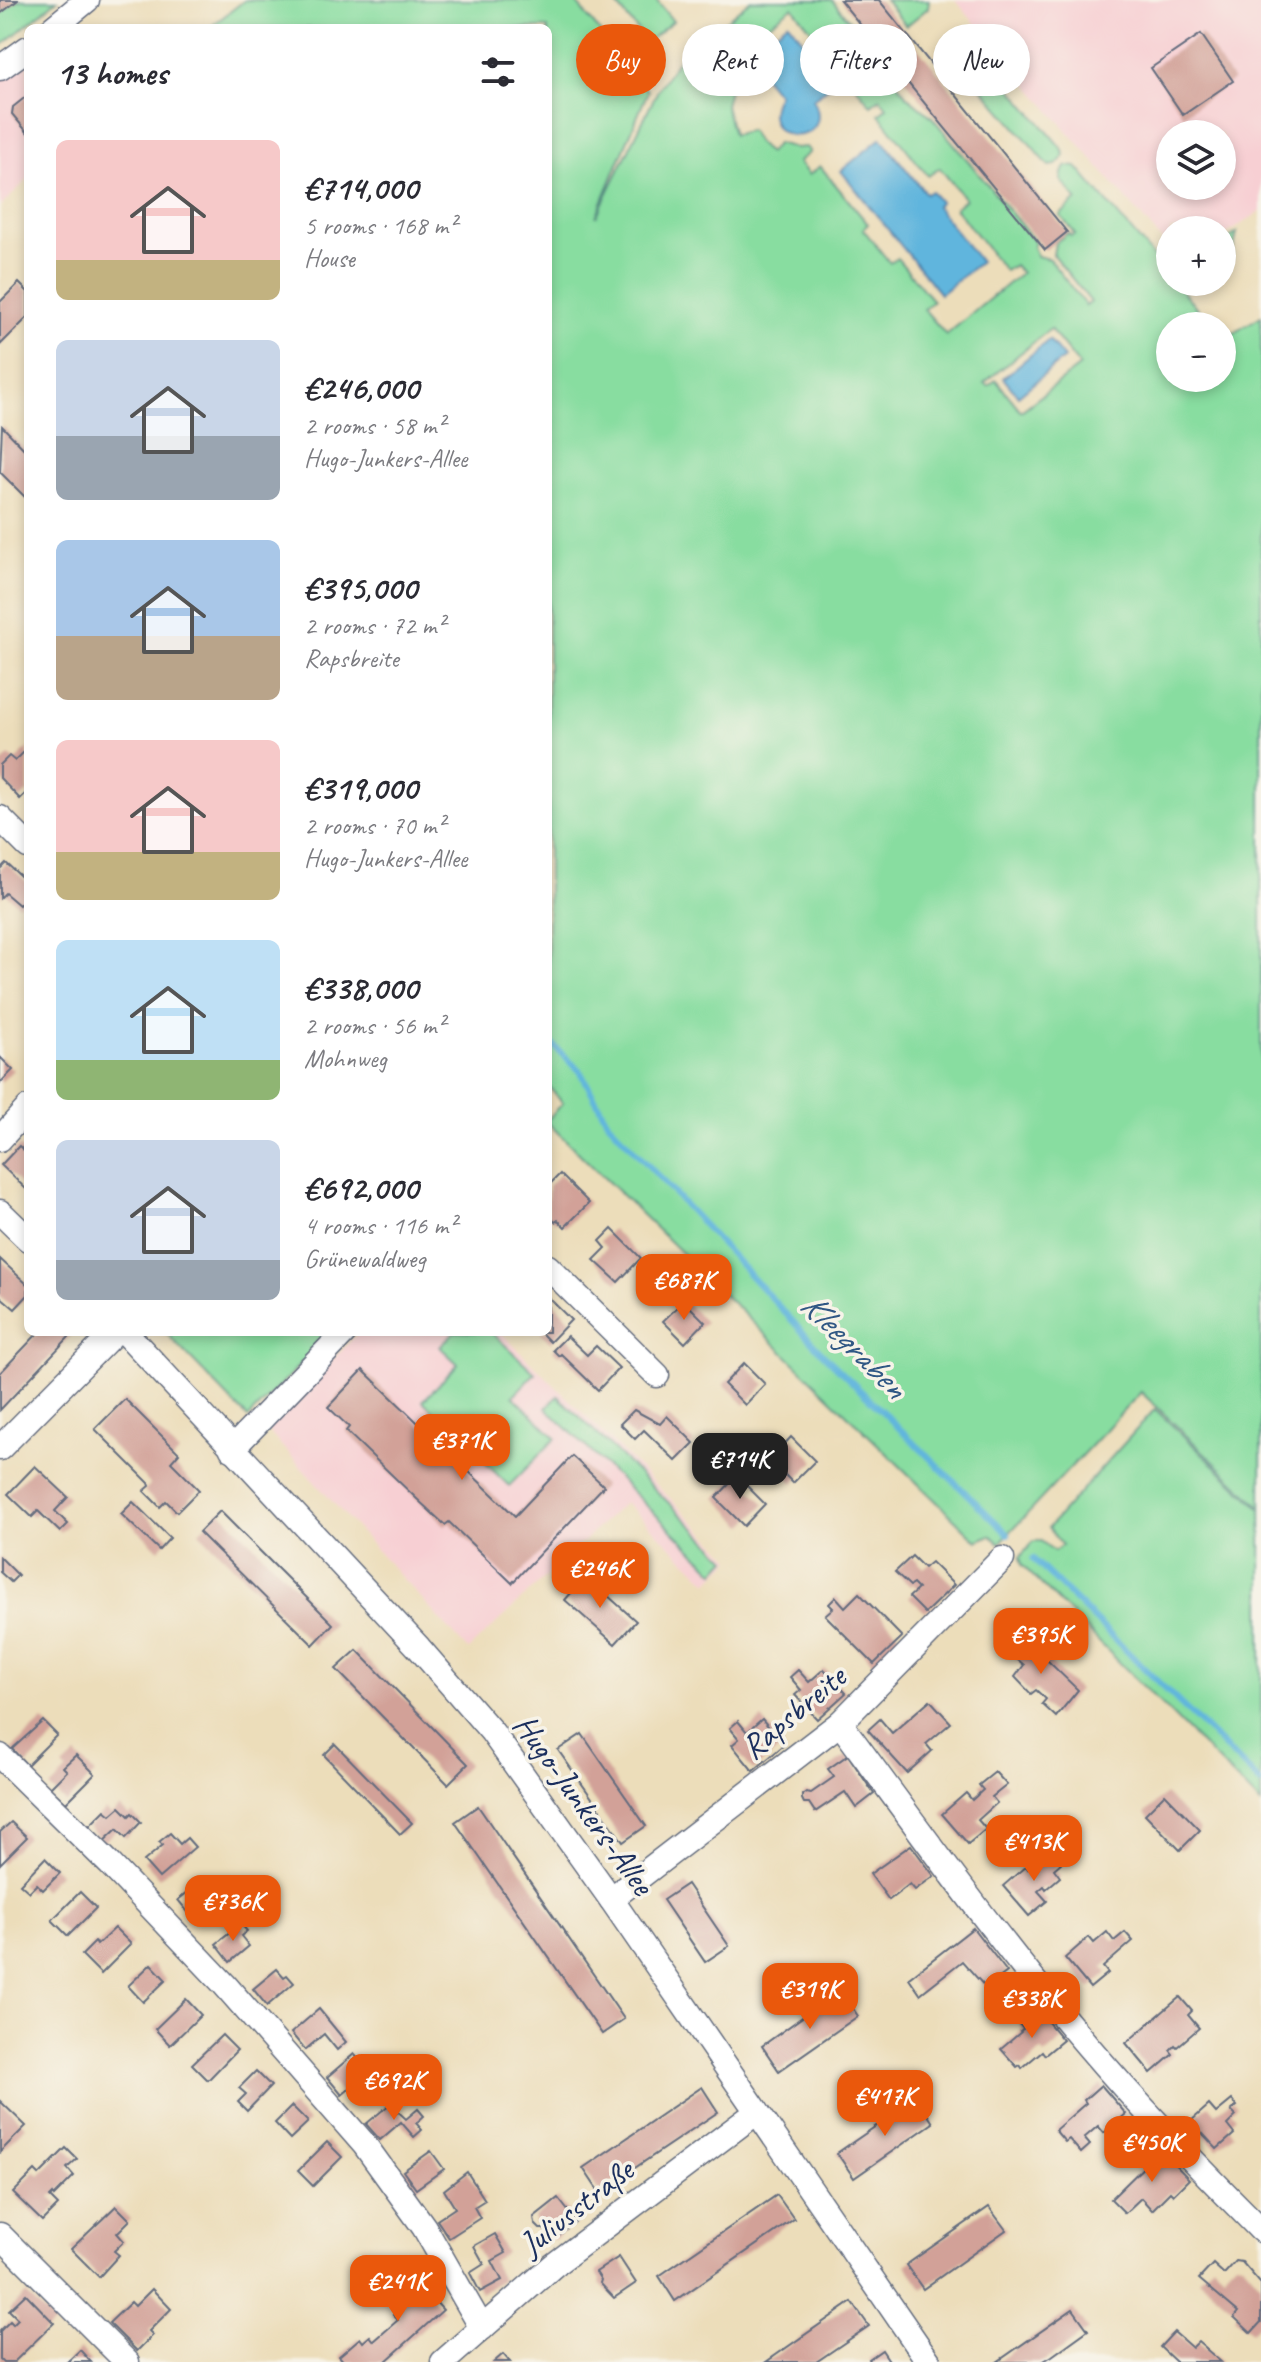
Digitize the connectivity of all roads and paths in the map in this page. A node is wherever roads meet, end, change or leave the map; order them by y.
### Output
1 (87, 0) edge
2 (58, 24) edge
3 (24, 51) edge
4 (0, 68) edge
5 (0, 818) edge
6 (24, 842) edge
7 (24, 1112) edge
8 (0, 1139) edge
9 (0, 1212) edge
10 (24, 1235) edge
11 (552, 1271) edge
12 (111, 1336) edge
13 (129, 1336) edge
14 (341, 1336) edge
15 (657, 1375) dead end
16 (0, 1448) edge
17 (232, 1449) junction
18 (1002, 1559) dead end
19 (840, 1723) junction
20 (0, 1756) edge
21 (611, 1899) junction
22 (757, 2112) junction
23 (1261, 2230) edge
24 (0, 2235) edge
25 (482, 2328) junction
26 (450, 2359) edge
27 (127, 2362) edge
28 (929, 2362) edge

1 - 2 street
3 - 4 street
5 - 6 street
7 - 8 street
9 - 10 street
11 - 15 street
12 - 16 street
13 - 17 street, Hugo-Junkers-Allee
14 - 17 street
17 - 21 street, Hugo-Junkers-Allee
18 - 19 street, Rapsbreite
19 - 21 street, Rapsbreite
19 - 23 street
20 - 25 street
21 - 22 street, Hugo-Junkers-Allee
22 - 25 street, Juliusstraße
22 - 28 street, Hugo-Junkers-Allee
24 - 27 street
25 - 26 street, Juliusstraße

